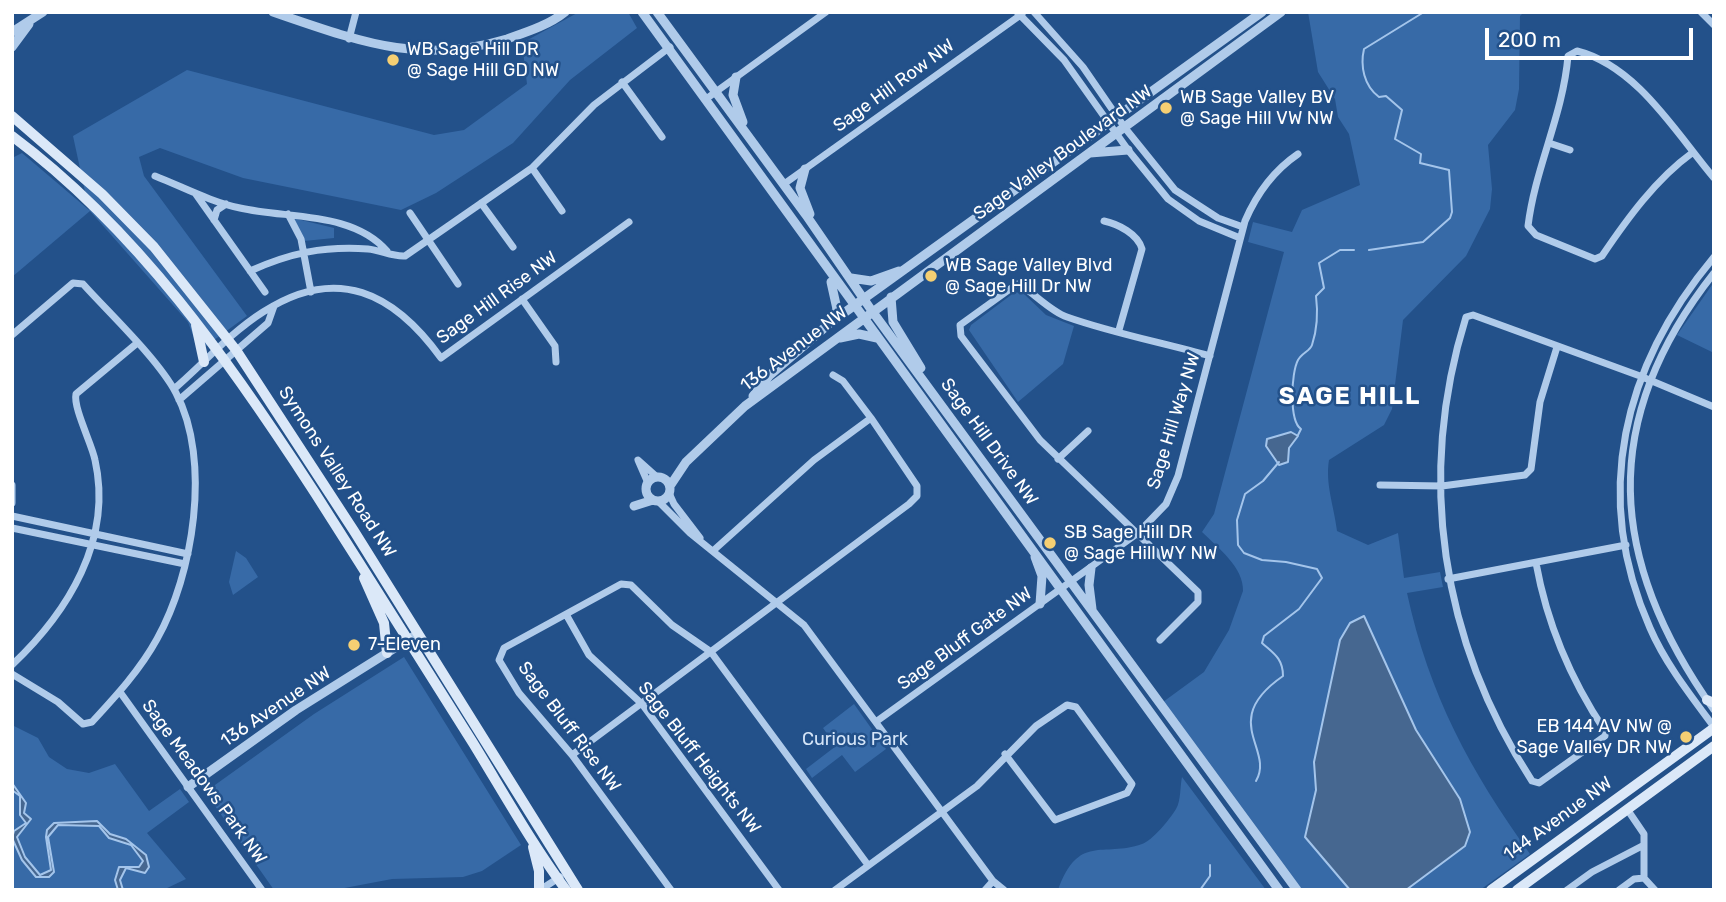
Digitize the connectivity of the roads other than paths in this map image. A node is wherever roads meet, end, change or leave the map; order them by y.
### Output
1 (43, 12) edge
2 (273, 12) edge
3 (356, 12) edge
4 (642, 12) edge
5 (657, 12) edge
6 (826, 12) edge
7 (1034, 12) edge
8 (1262, 12) edge
9 (1281, 12) edge
10 (1700, 12) edge
11 (564, 13) edge
12 (1020, 13) edge
13 (29, 24) junction
14 (1714, 25) edge
15 (12, 32) edge
16 (349, 39) junction
17 (12, 47) edge
18 (670, 47) junction
19 (736, 77) junction
20 (622, 82) junction
21 (716, 92) junction
22 (706, 99) junction
23 (12, 116) edge
24 (1114, 120) junction
25 (1121, 131) junction
26 (12, 136) edge
27 (748, 136) junction
28 (662, 137) dead end
29 (1549, 143) junction
30 (1128, 150) junction
31 (1570, 150) dead end
32 (1692, 153) junction
33 (1089, 154) junction
34 (1298, 154) dead end
35 (531, 168) junction
36 (805, 169) junction
37 (155, 177) dead end
38 (1714, 178) edge
39 (783, 184) junction
40 (195, 193) junction
41 (481, 203) junction
42 (226, 204) junction
43 (562, 211) dead end
44 (410, 213) dead end
45 (288, 214) junction
46 (214, 220) junction
47 (1104, 221) dead end
48 (629, 222) dead end
49 (1243, 227) junction
50 (817, 232) junction
51 (1240, 238) junction
52 (428, 240) junction
53 (806, 240) junction
54 (513, 247) dead end
55 (303, 251) junction
56 (387, 251) junction
57 (1714, 257) edge
58 (818, 258) junction
59 (911, 266) junction
60 (250, 271) junction
61 (1714, 273) edge
62 (850, 278) junction
63 (458, 284) dead end
64 (265, 292) dead end
65 (311, 292) junction
66 (891, 297) junction
67 (522, 299) junction
68 (864, 299) junction
69 (274, 306) junction
70 (854, 306) junction
71 (872, 311) junction
72 (863, 318) junction
73 (194, 319) junction
74 (830, 323) junction
75 (1119, 330) junction
76 (12, 335) edge
77 (878, 338) junction
78 (835, 340) junction
79 (136, 344) junction
80 (232, 345) junction
81 (1557, 347) junction
82 (218, 350) junction
83 (1210, 356) junction
84 (225, 359) junction
85 (204, 362) junction
86 (556, 362) dead end
87 (833, 375) dead end
88 (1640, 376) junction
89 (1650, 380) junction
90 (928, 386) junction
91 (174, 389) junction
92 (179, 400) junction
93 (745, 406) junction
94 (1714, 407) edge
95 (871, 418) junction
96 (1087, 431) dead end
97 (1058, 459) junction
98 (686, 462) junction
99 (659, 477) junction
100 (12, 485) edge
101 (1380, 485) dead end
102 (1443, 486) junction
103 (647, 487) junction
104 (670, 490) junction
105 (656, 500) junction
106 (12, 503) edge
107 (12, 516) edge
108 (12, 528) edge
109 (95, 532) junction
110 (1138, 533) junction
111 (700, 538) junction
112 (92, 543) junction
113 (1028, 543) junction
114 (1634, 544) junction
115 (1623, 546) junction
116 (714, 550) junction
117 (187, 554) junction
118 (1536, 563) junction
119 (185, 564) junction
120 (363, 568) junction
121 (1091, 568) junction
122 (1448, 579) junction
123 (1071, 582) junction
124 (1062, 589) junction
125 (776, 600) junction
126 (1040, 604) junction
127 (1093, 611) junction
128 (567, 616) junction
129 (414, 636) junction
130 (1160, 640) dead end
131 (711, 652) junction
132 (387, 653) junction
133 (12, 665) edge
134 (12, 674) edge
135 (120, 692) junction
136 (1710, 701) edge
137 (642, 704) junction
138 (1714, 710) edge
139 (877, 721) junction
140 (1714, 727) edge
141 (1714, 746) edge
142 (1005, 754) junction
143 (572, 755) junction
144 (188, 787) junction
145 (1628, 809) junction
146 (941, 812) junction
147 (530, 834) junction
148 (1644, 845) junction
149 (868, 865) junction
150 (562, 875) junction
151 (1644, 878) junction
152 (993, 881) junction
153 (262, 890) edge
154 (540, 890) edge
155 (566, 890) edge
156 (578, 890) edge
157 (671, 890) edge
158 (779, 890) edge
159 (835, 890) edge
160 (985, 890) edge
161 (1004, 890) edge
162 (1279, 890) edge
163 (1297, 890) edge
164 (1491, 890) edge
165 (1517, 890) edge
166 (1567, 890) edge
167 (1619, 890) edge
168 (1655, 890) edge

1 - 13 street
2 - 16 street
3 - 16 street
4 - 18 street, Sage Hill Drive NW
5 - 21 street, Sage Hill Drive NW
6 - 19 street
7 - 24 street
8 - 24 street, Sage Valley Boulevard NW
9 - 25 street, Sage Valley Boulevard NW
10 - 14 street
11 - 16 street
12 - 24 street
12 - 36 street, Sage Hill Row NW
13 - 15 street
13 - 17 street
18 - 20 street
18 - 22 street, Sage Hill Drive NW
19 - 21 street
19 - 27 street
20 - 28 street
20 - 35 street
21 - 22 street
21 - 27 street, Sage Hill Drive NW
22 - 53 street, Sage Hill Drive NW
23 - 80 main road, Symons Valley Road NW
24 - 25 street
24 - 59 street, Sage Valley Boulevard NW
25 - 30 street
25 - 33 street, Sage Valley Boulevard NW
25 - 49 street
26 - 73 main road, Symons Valley Road NW
27 - 39 street, Sage Hill Drive NW
29 - 31 street
29 - 32 street
29 - 32 street
30 - 33 street
30 - 51 street
32 - 38 street
33 - 66 street, Sage Valley Boulevard NW
34 - 49 street, Sage Hill Way NW
35 - 41 street
35 - 43 street
36 - 39 street, Sage Hill Row NW
36 - 50 street
37 - 40 street
39 - 50 street, Sage Hill Drive NW
40 - 42 street
40 - 46 street
41 - 52 street
41 - 54 street
42 - 45 street
42 - 46 street
44 - 52 street
45 - 55 street
45 - 56 street
46 - 60 street
47 - 75 street
48 - 67 street, Sage Hill Rise NW
49 - 51 street, Sage Hill Way NW
50 - 53 street
50 - 62 street, Sage Hill Drive NW
51 - 83 street, Sage Hill Way NW
52 - 56 street
52 - 63 street
53 - 58 street, Sage Hill Drive NW
55 - 56 street
55 - 60 street
55 - 65 street
57 - 88 street
58 - 70 street, Sage Hill Drive NW
58 - 74 street
59 - 62 street
59 - 68 street, Sage Valley Boulevard NW
60 - 64 street
61 - 89 street
62 - 68 street, Sage Hill Drive NW
65 - 67 street, Sage Hill Rise NW
65 - 69 street, Sage Hill Rise NW
66 - 71 street, Sage Valley Boulevard NW
66 - 90 street
67 - 86 street
68 - 70 street, Sage Valley Boulevard NW
68 - 71 street, Sage Hill Drive NW
69 - 80 street, Sage Hill Rise NW
69 - 80 street
70 - 72 street, Sage Hill Drive NW
70 - 74 street, 136 Avenue NW
71 - 72 street, Sage Valley Boulevard NW
71 - 90 street, Sage Hill Drive NW
72 - 77 street, Sage Hill Drive NW
72 - 78 street, 136 Avenue NW
73 - 82 main road, Symons Valley Road NW
73 - 85 main road
74 - 93 street, 136 Avenue NW
75 - 83 street
75 - 97 street
76 - 79 street
77 - 78 street
77 - 113 street, Sage Hill Drive NW
78 - 93 street, 136 Avenue NW
79 - 91 street
79 - 109 street
80 - 82 street
80 - 84 street
80 - 129 main road, Symons Valley Road NW
81 - 88 street
81 - 102 street
81 - 102 street
82 - 84 main road, Symons Valley Road NW
82 - 85 street
83 - 110 street, Sage Hill Way NW
84 - 92 street
84 - 120 main road, Symons Valley Road NW
85 - 91 street
87 - 95 street
88 - 89 street
88 - 115 street
89 - 94 street
89 - 114 street
90 - 123 street, Sage Hill Drive NW
91 - 92 street
92 - 117 street
93 - 98 street, 136 Avenue NW
95 - 116 street
95 - 125 street
96 - 97 street
97 - 110 street
98 - 99 street, 136 Avenue NW
98 - 104 street, 136 Avenue NW
99 - 103 street, 136 Avenue NW
99 - 103 street
99 - 104 street
100 - 106 street
101 - 102 street
102 - 122 street
103 - 105 street
103 - 105 street
104 - 105 street
104 - 111 street
105 - 111 street
107 - 109 street
108 - 112 street
109 - 112 street
109 - 117 street
110 - 121 street, Sage Hill Way NW
110 - 130 street
111 - 116 street
112 - 119 street
112 - 133 street
113 - 124 street, Sage Hill Drive NW
113 - 126 street
114 - 115 street
114 - 136 street
115 - 118 street
115 - 140 street
116 - 125 street
117 - 119 street
118 - 122 street
118 - 122 street
119 - 135 street
120 - 129 main road, Symons Valley Road NW
120 - 132 main road
121 - 123 street, Sage Hill Way NW
121 - 127 street
123 - 124 street, Sage Bluff Gate NW
123 - 127 street, Sage Hill Drive NW
124 - 126 street, Sage Bluff Gate NW
124 - 162 street, Sage Hill Drive NW
125 - 131 street
125 - 139 street
126 - 139 street, Sage Bluff Gate NW
127 - 163 street, Sage Hill Drive NW
128 - 131 street, Sage Bluff Rise NW
128 - 137 street, Sage Bluff Heights NW
128 - 143 street, Sage Bluff Rise NW
129 - 132 street, 136 Avenue NW
129 - 147 main road, Symons Valley Road NW
129 - 150 main road, Symons Valley Road NW
131 - 137 street
131 - 149 street, Sage Bluff Rise NW
132 - 144 street, 136 Avenue NW
134 - 135 street
135 - 144 street, Sage Meadows Park NW
136 - 138 street
137 - 143 street
137 - 158 street, Sage Bluff Heights NW
139 - 146 street
140 - 164 main road, 144 Avenue NW
141 - 145 main road, 144 Avenue NW
142 - 142 street
142 - 146 street
143 - 157 street, Sage Bluff Rise NW
144 - 153 street, Sage Meadows Park NW
145 - 148 street
145 - 165 main road, 144 Avenue NW
146 - 149 street
146 - 152 street
147 - 150 main road, Symons Valley Road NW
147 - 154 main road
148 - 151 street
148 - 166 street
149 - 159 street
150 - 154 street
150 - 155 main road, Symons Valley Road NW
150 - 156 main road, Symons Valley Road NW
151 - 167 street
151 - 168 street
152 - 160 street
152 - 161 street

